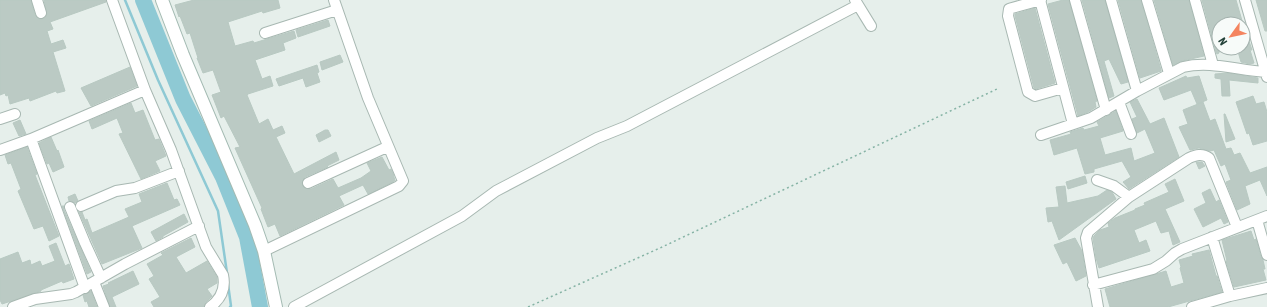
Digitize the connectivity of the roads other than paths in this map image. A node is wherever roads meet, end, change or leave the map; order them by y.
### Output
1 (37, 0) edge
2 (112, 0) edge
3 (164, 0) edge
4 (334, 0) edge
5 (1041, 0) edge
6 (1075, 0) edge
7 (1111, 0) edge
8 (1147, 0) edge
9 (1195, 0) edge
10 (1245, 0) edge
11 (856, 3) edge
12 (337, 10) junction
13 (41, 13) dead end
14 (871, 26) dead end
15 (265, 33) dead end
16 (1213, 65) junction
17 (1169, 73) junction
18 (1267, 74) edge
19 (1063, 88) junction
20 (145, 90) junction
21 (1136, 91) junction
22 (1119, 102) junction
23 (1106, 110) junction
24 (15, 114) dead end
25 (0, 119) edge
26 (1073, 124) junction
27 (1131, 134) dead end
28 (1041, 135) dead end
29 (31, 139) junction
30 (388, 147) junction
31 (0, 150) edge
32 (179, 171) junction
33 (1097, 180) dead end
34 (308, 183) dead end
35 (1129, 197) junction
36 (81, 206) dead end
37 (70, 207) dead end
38 (1267, 216) edge
39 (1257, 220) junction
40 (199, 226) junction
41 (1237, 227) junction
42 (1212, 237) junction
43 (264, 251) junction
44 (1267, 254) edge
45 (98, 280) junction
46 (1093, 285) junction
47 (85, 288) junction
48 (1267, 288) edge
49 (1230, 296) junction
50 (13, 307) edge
51 (104, 307) edge
52 (210, 307) edge
53 (276, 307) edge
54 (294, 307) edge
55 (1098, 307) edge
56 (1192, 307) edge

1 - 13 street
2 - 20 street
3 - 43 main road
4 - 12 street
5 - 19 street
5 - 19 street
6 - 23 street
7 - 21 street
8 - 17 street
9 - 16 street
10 - 18 street
11 - 14 street
11 - 54 street
12 - 15 street
12 - 30 street
16 - 17 street
16 - 18 street
17 - 21 street
19 - 26 street
20 - 29 street
20 - 32 street
21 - 22 street
22 - 23 street
22 - 27 street
23 - 26 street
24 - 25 street
26 - 28 street
29 - 31 street
29 - 47 street
30 - 34 street
30 - 43 street
32 - 36 street
32 - 40 street
33 - 35 street
35 - 41 street
35 - 46 street
37 - 45 street
38 - 39 street
39 - 41 street
39 - 44 street
40 - 45 street
40 - 52 street
41 - 42 street
42 - 46 street
42 - 49 street
43 - 53 main road
45 - 47 street
45 - 51 street
46 - 55 street
47 - 50 street
48 - 49 street
49 - 56 street

